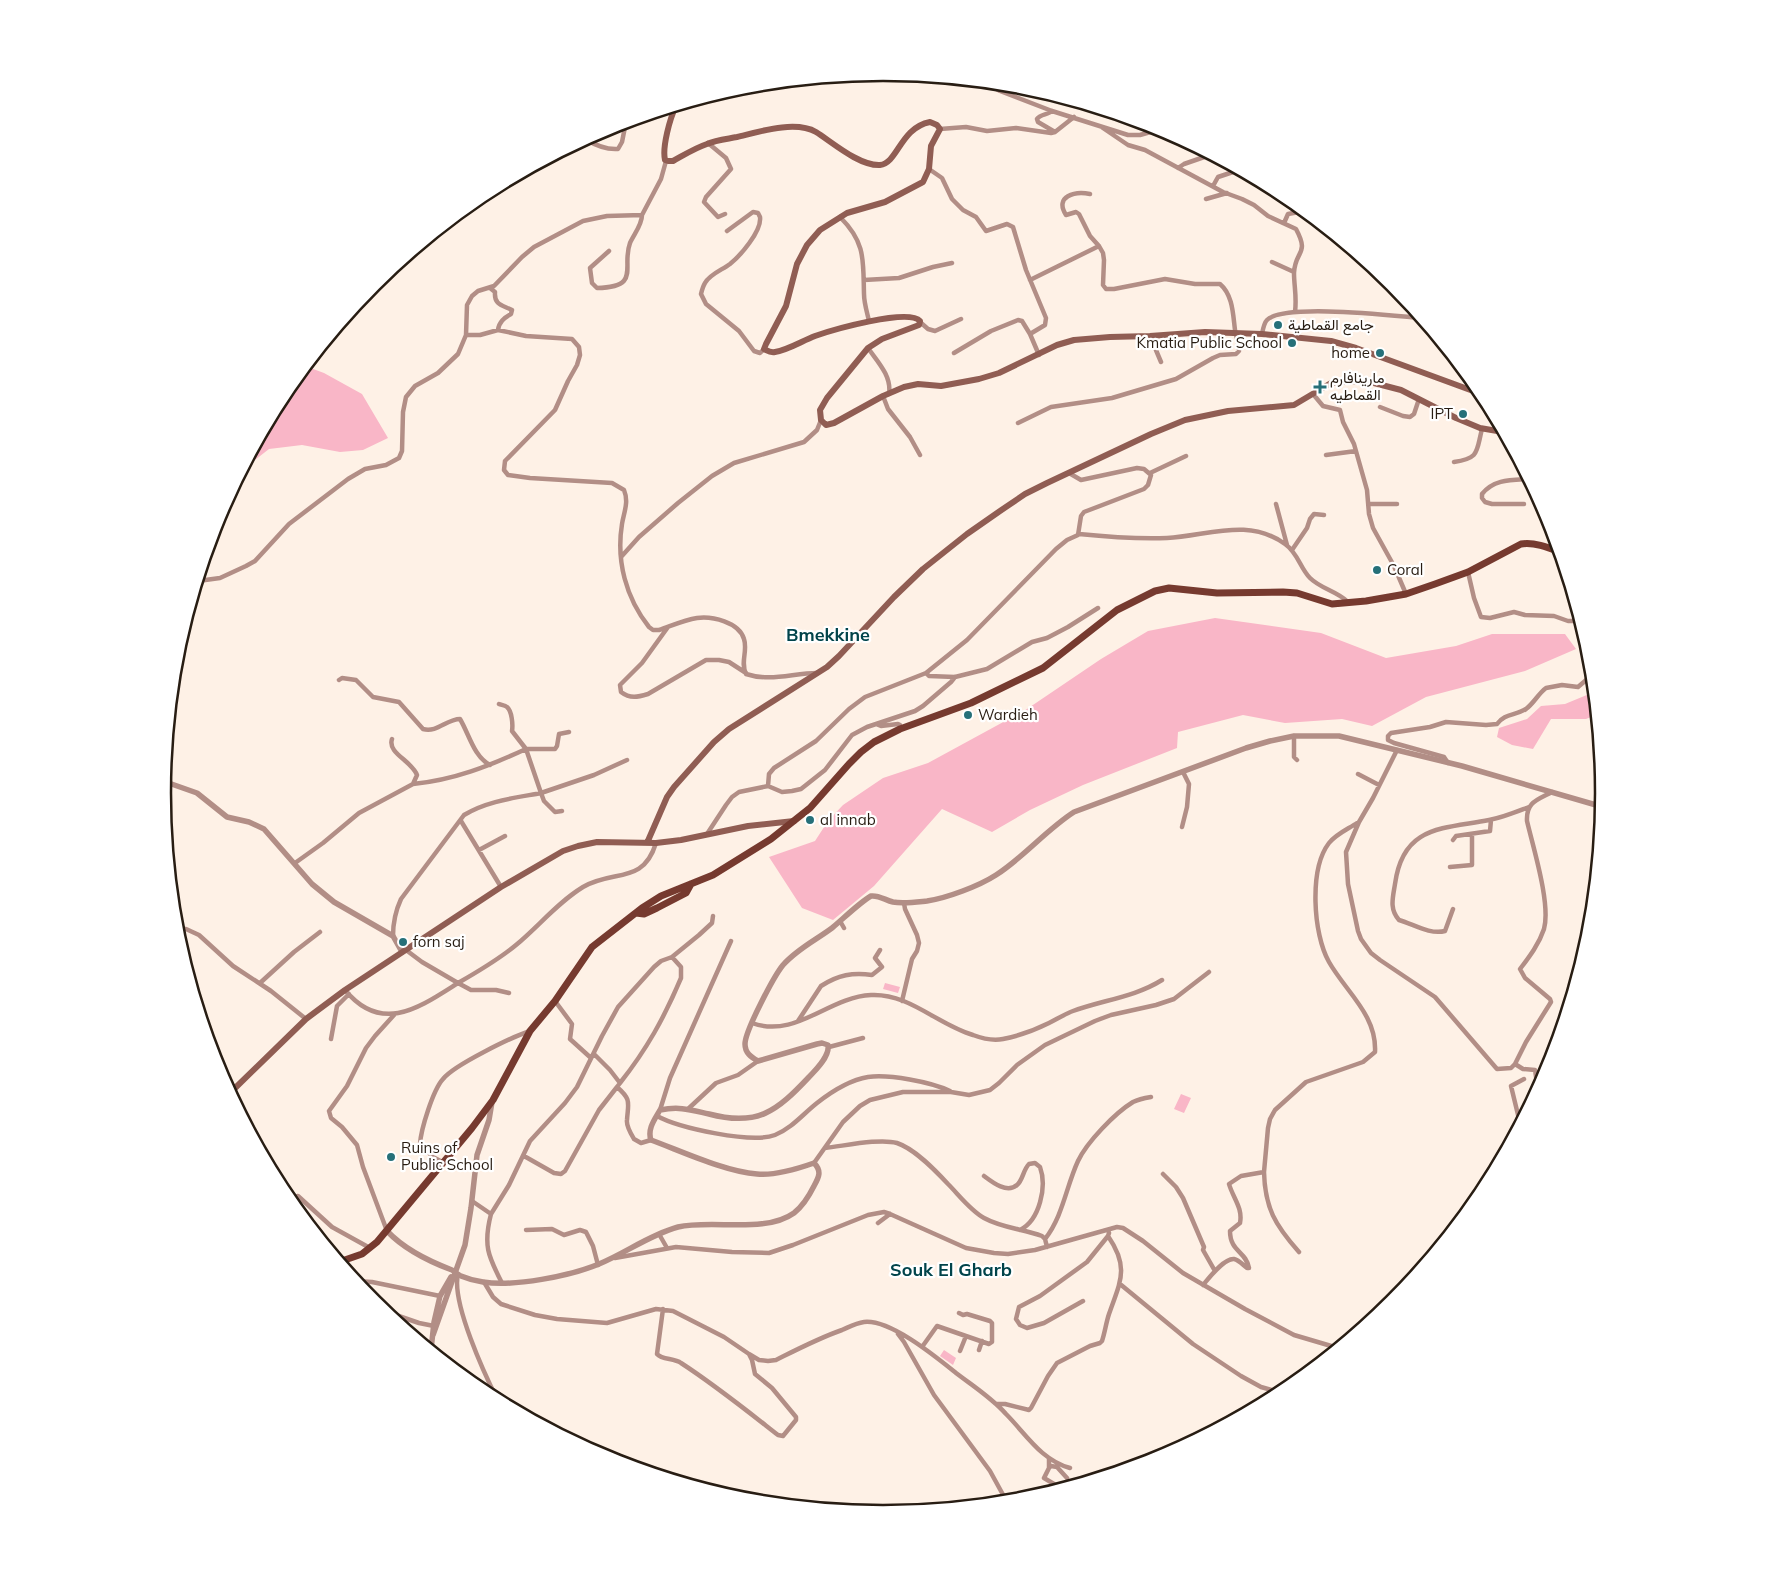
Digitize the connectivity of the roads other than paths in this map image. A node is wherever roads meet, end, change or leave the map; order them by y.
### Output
1 (1001, 91) edge
2 (1052, 111) junction
3 (673, 114) edge
4 (1074, 117) junction
5 (1100, 126) junction
6 (940, 128) junction
7 (624, 130) edge
8 (1055, 132) junction
9 (1149, 132) edge
10 (593, 143) edge
11 (708, 143) junction
12 (1203, 158) edge
13 (666, 161) junction
14 (1178, 168) junction
15 (929, 169) junction
16 (1231, 173) edge
17 (1212, 186) junction
18 (1227, 193) junction
19 (1090, 194) dead end
20 (1206, 199) dead end
21 (1295, 213) edge
22 (642, 214) junction
23 (724, 214) dead end
24 (840, 217) junction
25 (1284, 223) junction
26 (727, 231) dead end
27 (1099, 246) junction
28 (609, 251) dead end
29 (1272, 262) dead end
30 (952, 263) dead end
31 (1294, 272) junction
32 (864, 280) junction
33 (1030, 280) junction
34 (490, 288) junction
35 (1295, 312) junction
36 (1412, 317) edge
37 (960, 319) dead end
38 (868, 322) junction
39 (920, 322) junction
40 (498, 330) junction
41 (1235, 332) junction
42 (466, 334) junction
43 (1030, 334) junction
44 (1262, 334) junction
45 (1150, 336) junction
46 (868, 348) junction
47 (764, 349) junction
48 (954, 353) dead end
49 (1039, 355) junction
50 (1161, 362) dead end
51 (1469, 389) edge
52 (1313, 394) junction
53 (886, 395) junction
54 (1419, 399) junction
55 (1380, 407) dead end
56 (820, 420) junction
57 (1018, 423) dead end
58 (1482, 429) junction
59 (1496, 431) edge
60 (1356, 451) junction
61 (920, 455) dead end
62 (1326, 455) dead end
63 (1186, 456) dead end
64 (1454, 462) dead end
65 (1069, 473) junction
66 (1150, 473) junction
67 (1523, 480) edge
68 (1276, 504) dead end
69 (1369, 504) junction
70 (1397, 504) dead end
71 (1524, 504) dead end
72 (1324, 515) dead end
73 (1079, 534) junction
74 (1287, 545) junction
75 (1551, 548) edge
76 (1292, 550) junction
77 (621, 557) junction
78 (1468, 572) junction
79 (204, 580) edge
80 (1406, 594) junction
81 (1349, 603) junction
82 (1098, 608) dead end
83 (1574, 621) edge
84 (669, 626) junction
85 (817, 673) junction
86 (926, 673) junction
87 (746, 674) junction
88 (955, 677) junction
89 (340, 680) dead end
90 (1586, 680) edge
91 (499, 704) dead end
92 (876, 724) junction
93 (900, 729) junction
94 (569, 732) dead end
95 (1294, 736) junction
96 (392, 739) dead end
97 (526, 749) junction
98 (1396, 750) junction
99 (627, 760) dead end
100 (1297, 760) dead end
101 (1448, 763) junction
102 (490, 765) junction
103 (1183, 772) junction
104 (1358, 774) dead end
105 (171, 784) edge
106 (413, 784) junction
107 (1380, 785) junction
108 (768, 786) junction
109 (540, 792) junction
110 (1552, 792) junction
111 (1595, 805) edge
112 (1529, 807) junction
113 (562, 811) dead end
114 (1491, 820) junction
115 (461, 821) junction
116 (794, 821) junction
117 (1358, 822) junction
118 (1182, 826) dead end
119 (1472, 834) junction
120 (707, 835) junction
121 (505, 836) dead end
122 (1453, 840) dead end
123 (647, 843) junction
124 (656, 843) junction
125 (479, 850) junction
126 (295, 864) junction
127 (1450, 867) dead end
128 (691, 884) junction
129 (501, 887) junction
130 (663, 894) junction
131 (666, 903) junction
132 (904, 903) junction
133 (1453, 909) dead end
134 (636, 913) junction
135 (713, 916) dead end
136 (840, 921) junction
137 (844, 928) dead end
138 (183, 929) edge
139 (320, 932) dead end
140 (393, 936) junction
141 (731, 941) dead end
142 (880, 950) dead end
143 (404, 951) junction
144 (672, 957) junction
145 (1209, 972) dead end
146 (1162, 980) dead end
147 (260, 983) junction
148 (458, 983) junction
149 (347, 992) junction
150 (509, 993) dead end
151 (555, 1001) junction
152 (902, 1001) junction
153 (394, 1015) junction
154 (306, 1019) junction
155 (752, 1022) junction
156 (797, 1022) junction
157 (530, 1031) junction
158 (863, 1038) dead end
159 (331, 1039) dead end
160 (829, 1047) junction
161 (592, 1056) junction
162 (758, 1061) junction
163 (1515, 1064) junction
164 (1536, 1077) edge
165 (1524, 1080) dead end
166 (618, 1085) junction
167 (235, 1088) edge
168 (951, 1092) junction
169 (1152, 1097) dead end
170 (493, 1100) junction
171 (688, 1109) junction
172 (660, 1110) junction
173 (657, 1116) junction
174 (1518, 1117) edge
175 (651, 1140) junction
176 (825, 1148) junction
177 (524, 1156) junction
178 (444, 1163) junction
179 (814, 1163) junction
180 (1264, 1172) junction
181 (1163, 1174) dead end
182 (984, 1176) dead end
183 (296, 1197) edge
184 (472, 1201) junction
185 (491, 1214) junction
186 (890, 1214) junction
187 (878, 1223) dead end
188 (1109, 1229) junction
189 (526, 1230) dead end
190 (1020, 1230) junction
191 (387, 1231) junction
192 (659, 1234) junction
193 (1108, 1236) junction
194 (1045, 1239) junction
195 (1048, 1246) junction
196 (371, 1248) junction
197 (667, 1248) junction
198 (1299, 1252) dead end
199 (609, 1259) junction
200 (345, 1260) edge
201 (598, 1265) junction
202 (1215, 1271) junction
203 (456, 1273) junction
204 (365, 1282) edge
205 (484, 1282) junction
206 (502, 1283) junction
207 (1120, 1284) junction
208 (1203, 1285) junction
209 (440, 1296) junction
210 (1083, 1301) dead end
211 (663, 1309) junction
212 (958, 1313) dead end
213 (399, 1316) edge
214 (434, 1326) junction
215 (895, 1331) junction
216 (434, 1335) junction
217 (966, 1336) junction
218 (982, 1341) junction
219 (432, 1345) edge
220 (1332, 1346) edge
221 (922, 1347) junction
222 (979, 1350) dead end
223 (960, 1351) dead end
224 (749, 1354) junction
225 (491, 1389) edge
226 (1272, 1390) edge
227 (996, 1404) junction
228 (1049, 1458) junction
229 (1049, 1468) junction
230 (1070, 1468) dead end
231 (1067, 1478) dead end
232 (1054, 1484) dead end
233 (1003, 1495) edge

1 - 2 street
2 - 4 street
2 - 8 street
3 - 13 main road
4 - 5 street
4 - 8 street
5 - 9 street
5 - 14 street
6 - 8 street
6 - 11 main road
6 - 15 main road
7 - 10 street
11 - 13 main road
11 - 23 street
12 - 14 street
13 - 22 street
14 - 17 street
15 - 24 main road
15 - 33 street
16 - 17 street
17 - 18 street
18 - 20 street
18 - 25 street
19 - 27 street
21 - 25 street
22 - 28 street
22 - 34 street
24 - 32 street
24 - 47 main road
25 - 31 street
26 - 47 street
27 - 33 street
27 - 41 street
29 - 31 street
30 - 32 street
31 - 35 street
32 - 38 street
33 - 43 street
34 - 40 street
34 - 42 street
35 - 36 street
35 - 44 street
37 - 39 street
38 - 39 main road
38 - 47 main road
39 - 46 main road
40 - 42 street
40 - 77 street
41 - 44 main road
41 - 45 main road
41 - 57 street
42 - 79 street
43 - 48 street
43 - 49 street
44 - 51 main road
45 - 49 main road
45 - 50 street
46 - 53 street
46 - 56 main road
49 - 53 main road
52 - 54 main road
52 - 60 street
52 - 65 main road
53 - 56 main road
53 - 61 street
54 - 55 street
54 - 58 main road
56 - 77 street
58 - 59 main road
58 - 64 street
60 - 62 street
60 - 69 street
63 - 66 street
65 - 66 street
65 - 85 main road
66 - 73 street
67 - 71 street
68 - 74 street
69 - 70 street
69 - 80 street
72 - 76 street
73 - 74 street
73 - 86 street
74 - 76 street
75 - 78 main road
76 - 81 street
77 - 84 street
78 - 80 main road
78 - 83 street
80 - 81 main road
81 - 93 main road
82 - 88 street
84 - 87 street
84 - 87 street
85 - 87 street
85 - 123 main road
86 - 88 street
86 - 108 street
88 - 92 street
89 - 102 street
90 - 101 street
91 - 97 street
92 - 93 street
92 - 108 street
93 - 116 main road
94 - 97 street
95 - 98 street
95 - 100 street
95 - 103 street
96 - 106 street
97 - 102 street
97 - 109 street
98 - 101 street
98 - 107 street
99 - 109 street
101 - 110 street
102 - 106 street
103 - 118 street
103 - 132 street
104 - 107 street
105 - 126 street
106 - 126 street
107 - 117 street
108 - 120 street
109 - 113 street
109 - 115 street
110 - 111 street
110 - 112 street
112 - 114 street
112 - 163 street
114 - 119 street
114 - 133 street
115 - 125 street
115 - 140 street
116 - 120 main road
116 - 128 main road
117 - 163 street
117 - 180 street
119 - 122 street
119 - 127 street
120 - 124 main road
121 - 125 street
123 - 124 main road
123 - 129 main road
124 - 148 street
125 - 129 street
126 - 140 street
128 - 130 main road
128 - 131 main road
129 - 143 main road
130 - 131 main road
130 - 134 main road
131 - 134 main road
132 - 136 street
132 - 152 street
134 - 151 main road
135 - 144 street
136 - 137 street
136 - 155 street
138 - 147 street
139 - 147 street
140 - 143 street
141 - 172 street
142 - 156 street
143 - 148 street
143 - 149 main road
144 - 161 street
144 - 166 street
145 - 168 street
146 - 152 street
147 - 154 street
148 - 150 street
148 - 153 street
149 - 153 street
149 - 154 main road
149 - 159 street
151 - 157 main road
151 - 161 street
152 - 156 street
153 - 191 street
154 - 167 main road
155 - 156 street
155 - 162 street
157 - 170 main road
157 - 178 street
158 - 160 street
160 - 162 street
160 - 171 street
161 - 166 street
161 - 177 street
162 - 171 street
163 - 164 street
165 - 174 street
166 - 175 street
166 - 177 street
168 - 173 street
168 - 176 street
169 - 194 street
170 - 178 main road
170 - 184 street
171 - 172 street
172 - 173 street
173 - 175 street
175 - 179 street
176 - 179 street
176 - 190 street
177 - 185 street
178 - 191 main road
179 - 192 street
180 - 198 street
180 - 202 street
181 - 202 street
182 - 190 street
183 - 196 street
184 - 185 street
184 - 203 street
185 - 206 street
186 - 187 street
186 - 195 street
186 - 197 street
188 - 193 street
188 - 195 street
188 - 208 street
189 - 201 street
190 - 194 street
191 - 196 main road
191 - 203 street
192 - 197 street
192 - 199 street
193 - 207 street
193 - 210 street
194 - 195 street
196 - 200 main road
197 - 199 street
199 - 201 street
201 - 206 street
202 - 208 street
203 - 205 street
203 - 209 street
203 - 216 street
203 - 225 street
204 - 209 street
205 - 206 street
205 - 211 street
207 - 226 street
207 - 227 street
208 - 220 street
209 - 214 street
211 - 224 street
211 - 224 street
212 - 218 street
213 - 214 street
214 - 216 street
215 - 221 street
215 - 224 street
215 - 233 street
216 - 219 street
217 - 218 street
217 - 221 street
217 - 223 street
218 - 222 street
221 - 227 street
227 - 228 street
228 - 229 street
228 - 230 street
229 - 231 street
229 - 232 street

